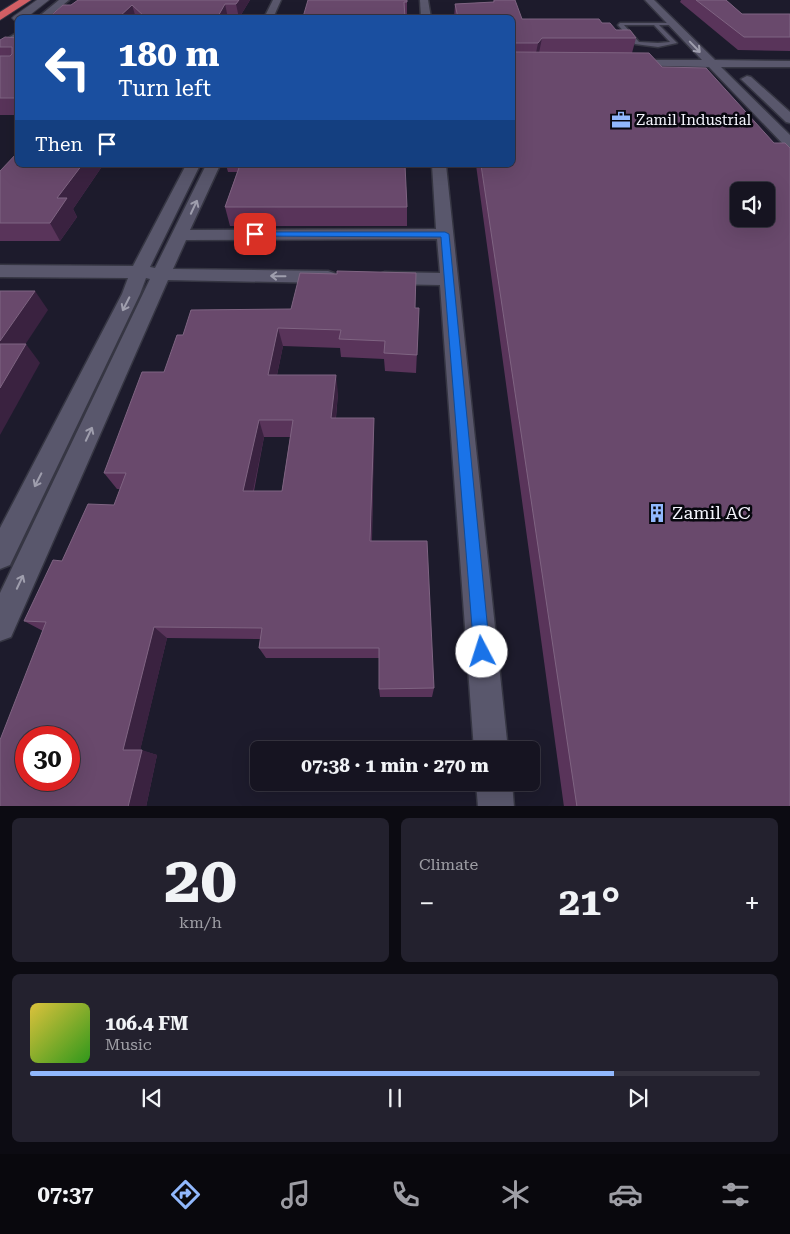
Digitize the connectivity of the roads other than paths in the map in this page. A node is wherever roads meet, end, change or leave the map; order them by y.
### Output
1 (9, 0) edge
2 (26, 0) edge
3 (44, 0) edge
4 (65, 0) edge
5 (277, 0) edge
6 (424, 0) edge
7 (648, 0) edge
8 (0, 6) edge
9 (22, 15) edge
10 (45, 15) edge
11 (270, 15) edge
12 (426, 15) edge
13 (0, 18) edge
14 (15, 20) edge
15 (614, 23) dead end
16 (620, 24) junction
17 (655, 24) junction
18 (672, 24) junction
19 (0, 30) edge
20 (15, 37) edge
21 (637, 43) junction
22 (0, 48) edge
23 (638, 51) edge
24 (718, 51) dead end
25 (624, 62) edge
26 (790, 64) edge
27 (715, 67) junction
28 (735, 67) junction
29 (790, 71) edge
30 (790, 120) edge
31 (790, 143) edge
32 (192, 167) edge
33 (212, 167) edge
34 (439, 167) edge
35 (445, 234) junction
36 (181, 235) junction
37 (0, 272) edge
38 (139, 272) junction
39 (161, 274) junction
40 (350, 277) edge
41 (370, 278) edge
42 (450, 279) junction
43 (0, 556) edge
44 (0, 626) edge
45 (490, 741) edge
46 (495, 791) edge
47 (496, 806) edge

1 - 8 highway
2 - 13 highway
3 - 9 main road
4 - 10 street
5 - 11 street
6 - 12 street
7 - 18 street
14 - 19 main road
15 - 16 lane
16 - 17 lane
16 - 21 lane
17 - 18 lane
17 - 21 lane
18 -> 27 street
20 - 22 street
21 - 23 lane
24 - 28 street
25 - 27 street
26 - 28 street
27 - 28 street
27 - 31 street
28 - 29 street
28 - 30 street
32 - 38 street
36 -> 33 street
34 - 35 street
35 - 36 street
35 - 42 street
36 - 39 street
37 - 38 street
38 - 39 street
38 -> 43 street
40 -> 39 street
44 -> 39 street
41 - 42 street
42 - 45 street
46 - 47 street

